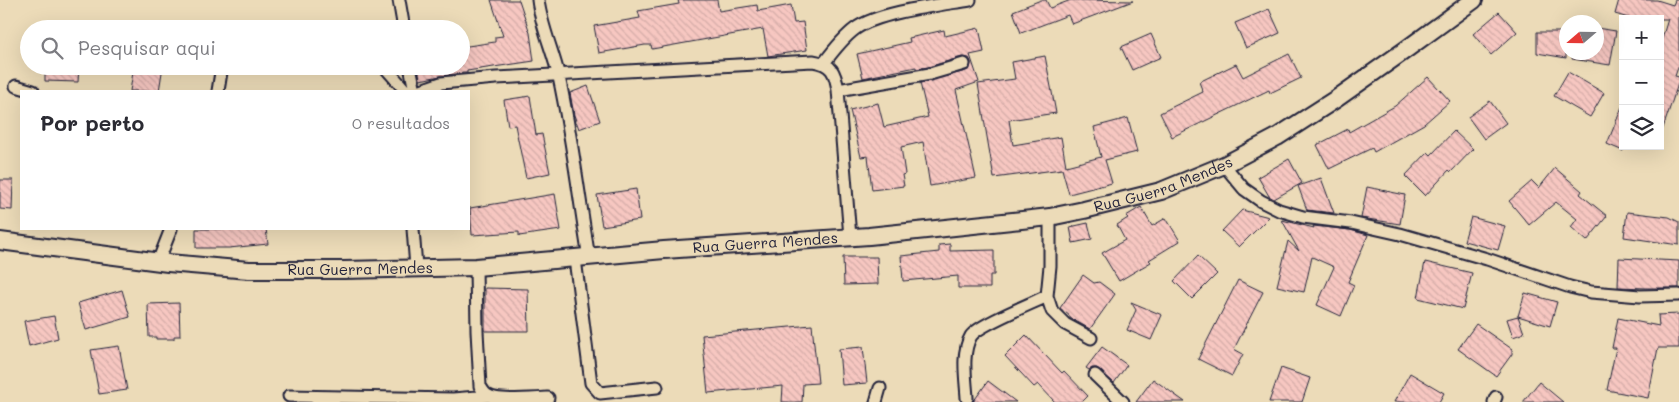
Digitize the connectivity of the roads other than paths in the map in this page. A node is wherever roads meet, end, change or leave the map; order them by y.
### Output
1 (399, 0) edge
2 (538, 0) edge
3 (970, 0) edge
4 (1474, 0) edge
5 (402, 20) edge
6 (824, 63) junction
7 (964, 64) dead end
8 (221, 75) edge
9 (392, 75) edge
10 (412, 75) edge
11 (558, 75) junction
12 (16, 86) dead end
13 (30, 90) edge
14 (218, 90) edge
15 (405, 90) edge
16 (416, 90) edge
17 (419, 90) edge
18 (838, 90) junction
19 (1224, 165) junction
20 (1050, 217) junction
21 (170, 230) edge
22 (413, 230) edge
23 (850, 237) junction
24 (0, 241) edge
25 (582, 258) junction
26 (158, 262) junction
27 (476, 266) junction
28 (416, 267) junction
29 (1679, 295) edge
30 (1047, 296) junction
31 (1091, 338) dead end
32 (1095, 376) dead end
33 (656, 387) dead end
34 (880, 388) dead end
35 (290, 396) dead end
36 (489, 396) junction
37 (548, 398) dead end
38 (966, 398) dead end
39 (876, 402) edge
40 (1123, 402) edge

1 - 5 street
2 - 11 street
3 - 6 street
4 - 19 street, Rua Guerra Mendes
6 - 11 street
6 - 18 street
7 - 18 street
8 - 14 street
9 - 15 street
10 - 16 street
11 - 17 street
11 - 25 street
12 - 13 street
18 - 23 street
19 - 20 street, Rua Guerra Mendes
19 - 29 street
20 - 23 street, Rua Guerra Mendes
20 - 30 street
21 - 26 street
22 - 28 street
23 - 25 street, Rua Guerra Mendes
24 - 26 street, Rua Guerra Mendes
25 - 27 street, Rua Guerra Mendes
25 - 33 street
26 - 28 street, Rua Guerra Mendes
27 - 28 street, Rua Guerra Mendes
27 - 36 street
30 - 31 street
30 - 38 street
32 - 40 street
34 - 39 street
35 - 36 street
36 - 37 street

